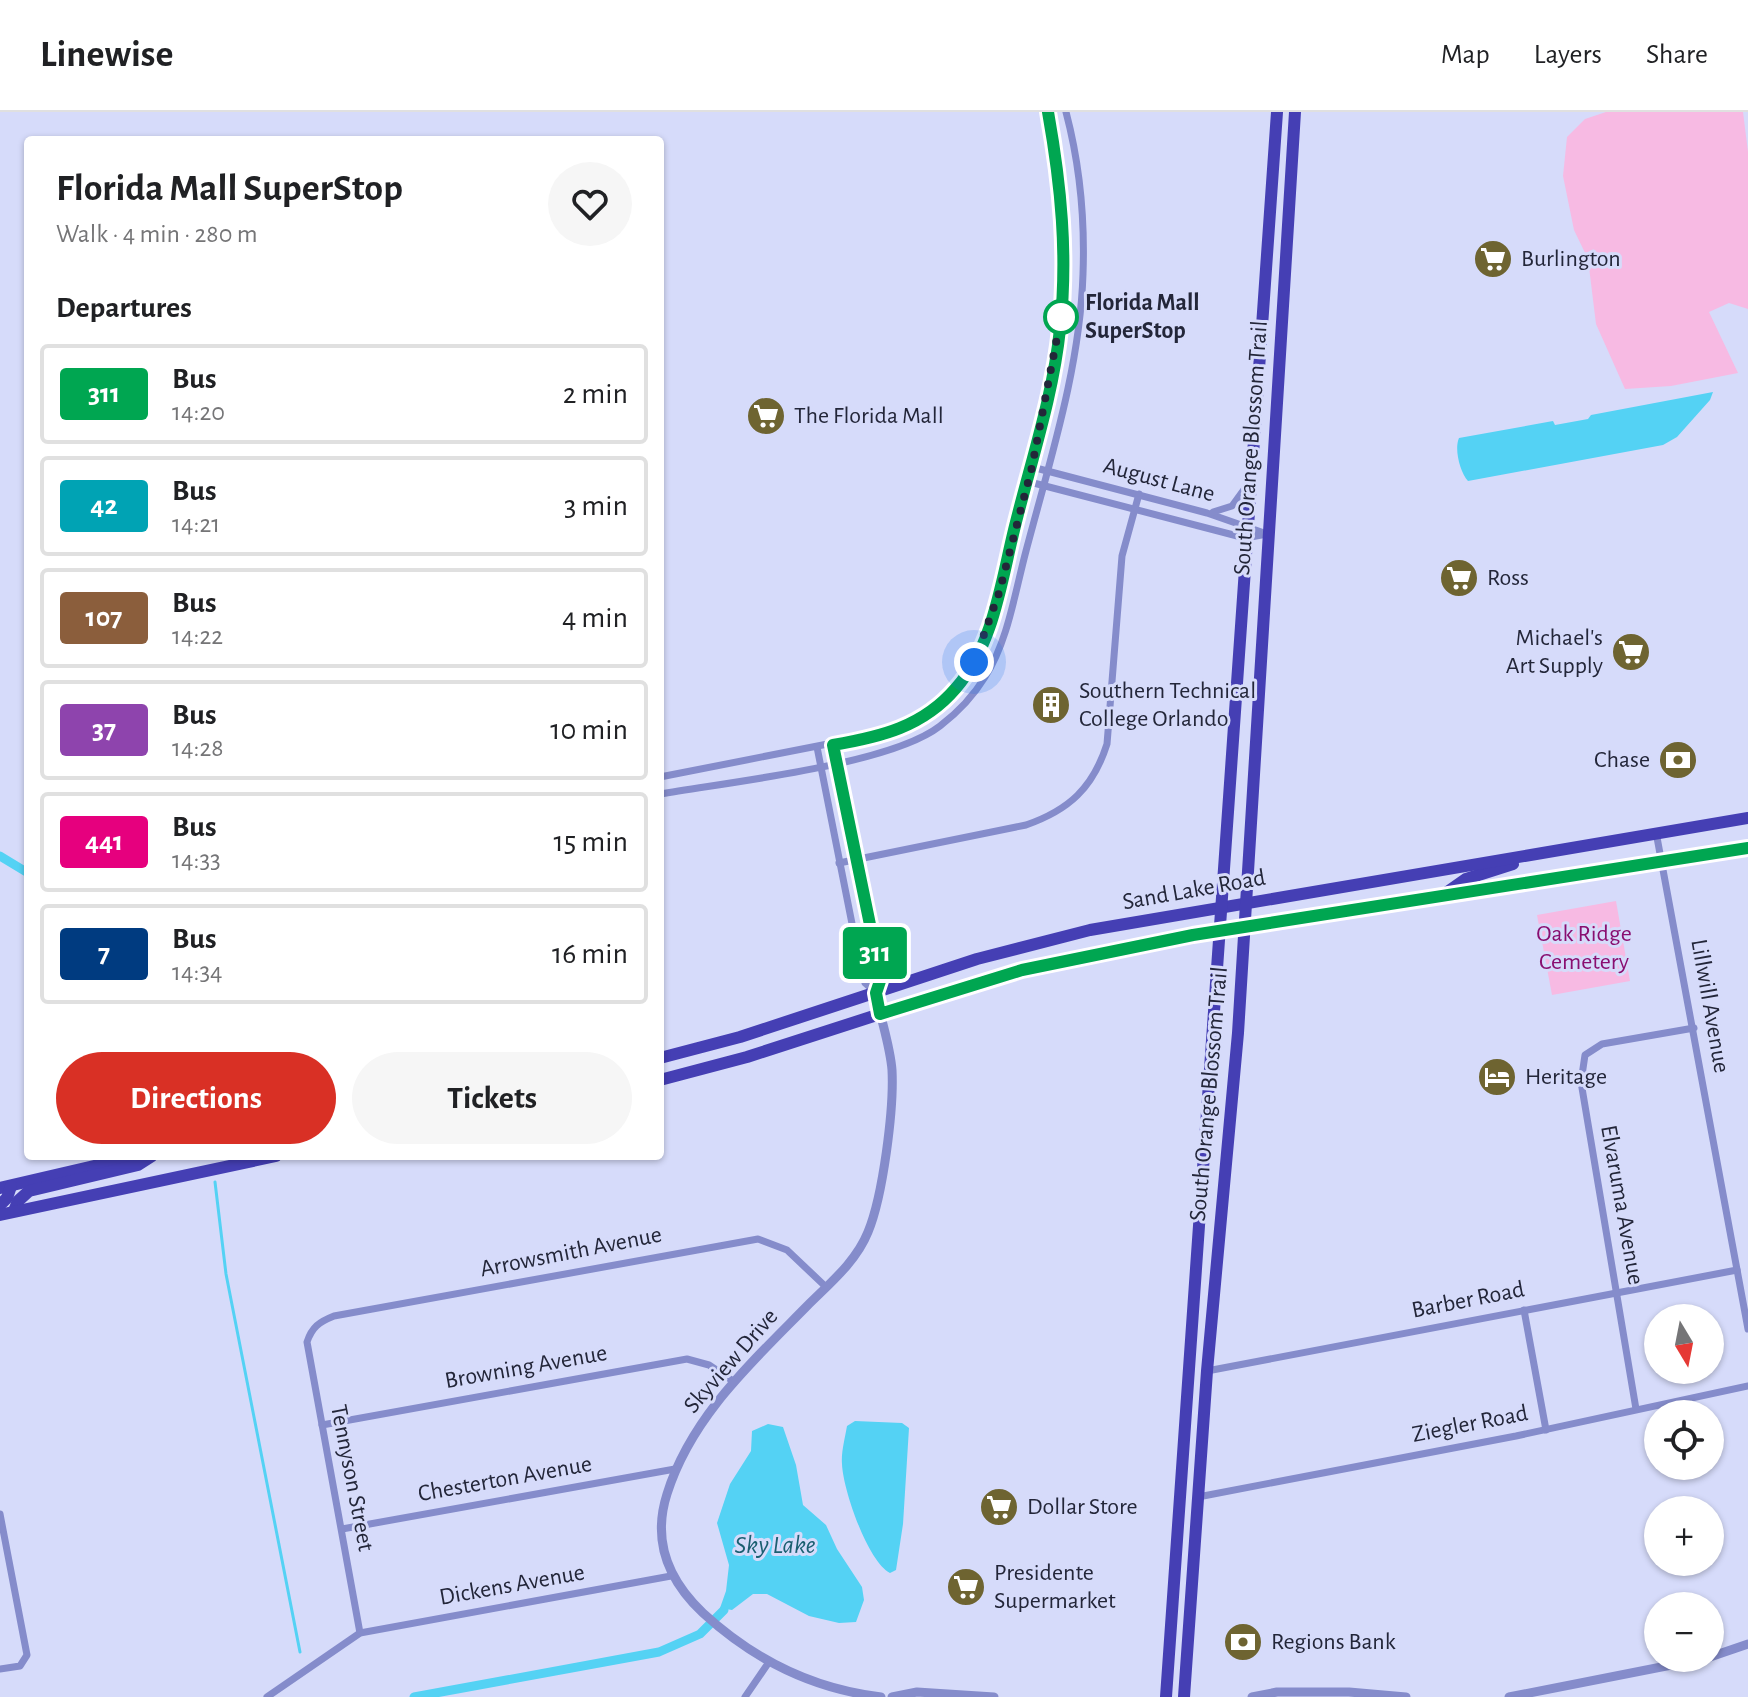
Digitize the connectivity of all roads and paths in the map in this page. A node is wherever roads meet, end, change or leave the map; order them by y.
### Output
1 (1049, 112) edge
2 (1066, 112) edge
3 (1277, 112) edge
4 (1295, 112) edge
5 (1032, 467) junction
6 (1047, 471) junction
7 (1026, 481) junction
8 (1249, 482) junction
9 (1043, 485) junction
10 (1139, 494) junction
11 (1133, 510) junction
12 (1207, 513) junction
13 (1246, 532) junction
14 (1267, 534) junction
15 (833, 745) junction
16 (817, 747) junction
17 (836, 762) junction
18 (819, 765) junction
19 (664, 776) edge
20 (664, 793) edge
21 (1748, 818) edge
22 (1656, 832) junction
23 (1748, 848) edge
24 (1561, 849) junction
25 (856, 860) junction
26 (1663, 860) junction
27 (839, 863) junction
28 (1444, 895) junction
29 (1247, 901) junction
30 (1221, 905) junction
31 (1244, 927) junction
32 (1219, 931) junction
33 (876, 993) junction
34 (880, 1014) junction
35 (1694, 1028) junction
36 (683, 1053) junction
37 (664, 1057) edge
38 (686, 1074) junction
39 (664, 1079) edge
40 (120, 1160) edge
41 (146, 1160) edge
42 (257, 1160) edge
43 (5, 1187) edge
44 (0, 1205) edge
45 (14, 1211) junction
46 (0, 1215) edge
47 (1737, 1270) junction
48 (826, 1287) junction
49 (1617, 1292) junction
50 (1524, 1310) junction
51 (1748, 1329) edge
52 (311, 1330) joint
53 (1191, 1349) junction
54 (1189, 1371) junction
55 (1207, 1371) junction
56 (733, 1381) junction
57 (1748, 1386) edge
58 (1205, 1396) junction
59 (1636, 1409) junction
60 (322, 1425) junction
61 (1546, 1430) junction
62 (675, 1469) junction
63 (1198, 1497) junction
64 (0, 1514) edge
65 (342, 1529) junction
66 (671, 1576) junction
67 (360, 1633) junction
68 (1748, 1644) edge
69 (1724, 1652) edge
70 (769, 1662) junction
71 (0, 1669) edge
72 (1644, 1671) edge
73 (828, 1692) edge
74 (1311, 1696) edge
75 (267, 1697) edge
76 (745, 1697) edge
77 (881, 1697) edge
78 (892, 1697) edge
79 (994, 1697) edge
80 (1166, 1697) edge
81 (1184, 1697) edge
82 (1252, 1697) edge
83 (1406, 1697) edge
84 (1509, 1697) edge

1 - 5 street
2 - 6 street
3 - 8 main road, South Orange Blossom Trail
4 - 14 main road, South Orange Blossom Trail
5 - 6 street, August Lane
5 - 7 street
6 - 9 street
6 - 10 street, August Lane
7 - 9 street, August Lane
7 - 15 street
8 - 12 street
8 - 13 main road, South Orange Blossom Trail
9 - 11 street, August Lane
9 - 17 street
10 - 11 street
10 - 12 street, August Lane
11 - 13 street, August Lane
11 - 25 street
12 - 13 street, August Lane
13 - 14 street, August Lane
13 - 14 street, August Lane
13 - 30 main road, South Orange Blossom Trail
14 - 29 main road, South Orange Blossom Trail
15 - 16 street
15 - 17 street
16 - 18 street
16 - 19 street
17 - 18 street
17 - 25 street
18 - 20 street
18 - 27 street
21 - 22 main road, Sand Lake Road
22 - 24 main road, Sand Lake Road
22 - 26 street, Lillwill Avenue
23 - 26 main road, Sand Lake Road
24 - 28 main road
24 - 29 main road, Sand Lake Road
25 - 27 street
25 - 33 street
26 - 28 main road, Sand Lake Road
26 - 35 street, Lillwill Avenue
27 - 33 street
28 - 31 main road, Sand Lake Road
29 - 30 main road, Sand Lake Road
29 - 31 main road, South Orange Blossom Trail
30 - 32 main road, South Orange Blossom Trail
30 - 33 main road, Sand Lake Road
31 - 32 main road, Sand Lake Road
31 - 55 main road, South Orange Blossom Trail
32 - 34 main road, Sand Lake Road
32 - 53 main road, South Orange Blossom Trail
33 - 34 street, Skyview Drive
33 - 36 main road, Sand Lake Road
34 - 38 main road, Sand Lake Road
34 - 48 street, Skyview Drive
35 - 47 street, Lillwill Avenue
35 - 49 street, Elvaruma Avenue
36 - 37 main road, Sand Lake Road
36 - 38 main road
38 - 39 main road, Sand Lake Road
40 - 43 main road
41 - 45 main road
42 - 45 main road
43 - 44 main road
45 - 46 main road
47 - 49 street, Barber Road
47 - 51 street, Lillwill Avenue
48 - 52 street, Arrowsmith Avenue
48 - 56 street, Skyview Drive
49 - 50 street, Barber Road
49 - 59 street, Elvaruma Avenue
50 - 55 street, Barber Road
50 - 61 street
52 - 60 street, Tennyson Street
53 - 54 main road, South Orange Blossom Trail
53 - 55 main road
54 - 58 main road
54 - 80 main road, South Orange Blossom Trail
55 - 58 main road, South Orange Blossom Trail
56 - 60 street, Browning Avenue
56 - 62 street, Skyview Drive
57 - 59 street, Ziegler Road
58 - 63 main road, South Orange Blossom Trail
59 - 61 street, Ziegler Road
60 - 65 street, Tennyson Street
61 - 63 street, Ziegler Road
62 - 65 street, Chesterton Avenue
62 - 66 street, Skyview Drive
63 - 81 main road, South Orange Blossom Trail
64 - 71 street
65 - 67 street, Tennyson Street
66 - 67 street, Dickens Avenue
66 - 70 street, Skyview Drive
67 - 75 street
68 - 69 street
70 - 73 street, Skyview Drive
70 - 76 street
72 - 84 street
73 - 77 street, Skyview Drive
74 - 82 street
74 - 83 street
78 - 79 street

